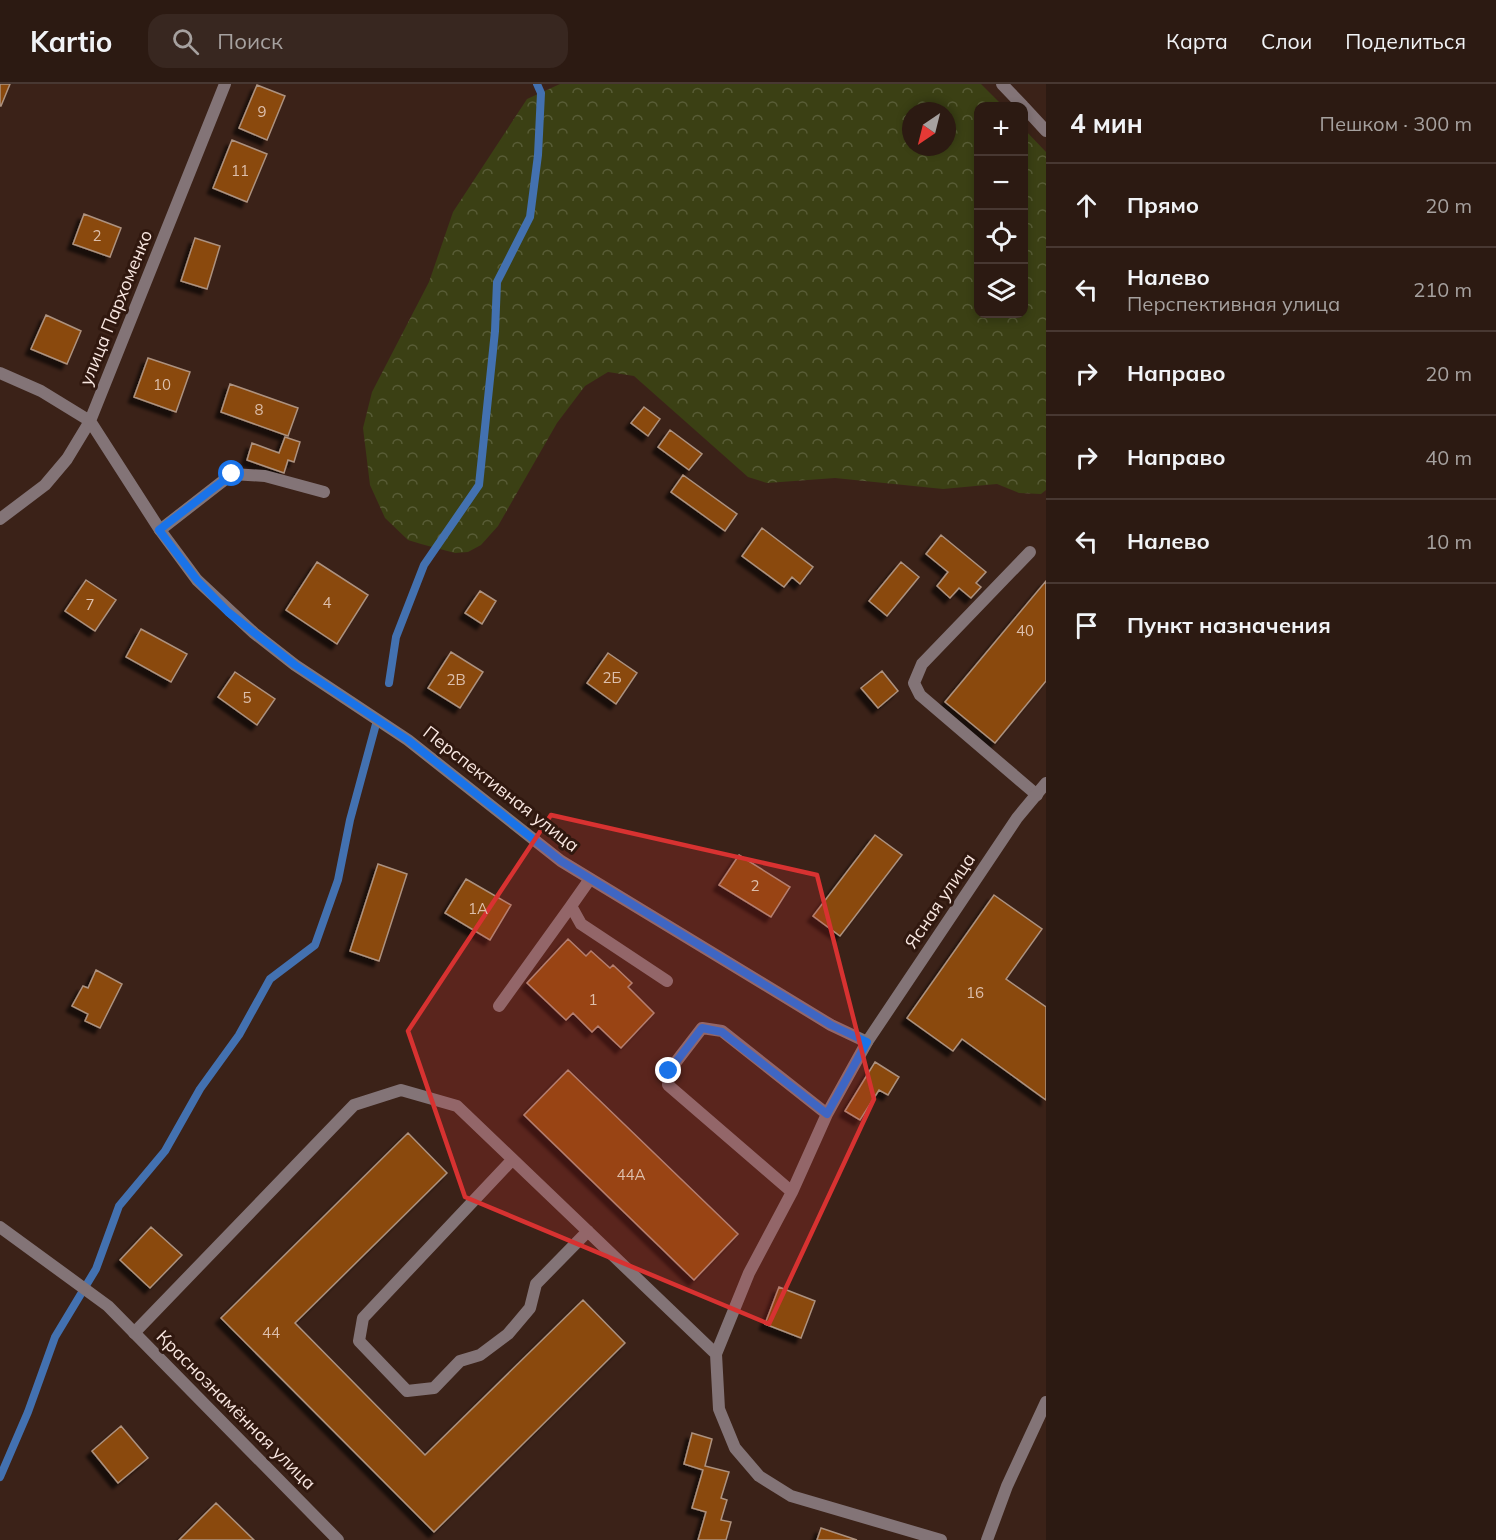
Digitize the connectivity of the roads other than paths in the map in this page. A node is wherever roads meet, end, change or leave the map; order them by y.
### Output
1 (225, 84) edge
2 (1002, 84) edge
3 (1018, 102) edge
4 (1028, 112) edge
5 (1046, 131) edge
6 (0, 372) edge
7 (90, 421) junction
8 (324, 492) dead end
9 (0, 519) edge
10 (159, 530) junction
11 (1030, 552) dead end
12 (1046, 783) edge
13 (1036, 795) junction
14 (590, 879) junction
15 (571, 906) junction
16 (667, 981) dead end
17 (499, 1006) dead end
18 (867, 1042) junction
19 (827, 1114) junction
20 (512, 1160) junction
21 (792, 1192) junction
22 (0, 1227) edge
23 (588, 1231) junction
24 (134, 1333) junction
25 (716, 1354) junction
26 (1046, 1402) edge
27 (338, 1540) edge
28 (941, 1540) edge
29 (987, 1540) edge

1 - 7 street, улица Пархоменко
2 - 3 street
4 - 5 street
6 - 7 street, Перспективная улица
7 - 9 street, улица Пархоменко
7 - 10 street, Перспективная улица
8 - 10 street
10 - 14 street, Перспективная улица
11 - 13 street
12 - 13 street, Ясная улица
13 - 18 street, Ясная улица
14 - 15 street
14 - 18 street, Перспективная улица
15 - 16 street
15 - 17 street
18 - 19 street, Ясная улица
19 - 21 street, Ясная улица
19 - 21 street
20 - 23 street
20 - 23 street
20 - 24 street
21 - 25 street, Ясная улица
22 - 24 street, Краснознамённая улица
23 - 25 street
24 - 27 street, Краснознамённая улица
25 - 28 street
26 - 29 street

